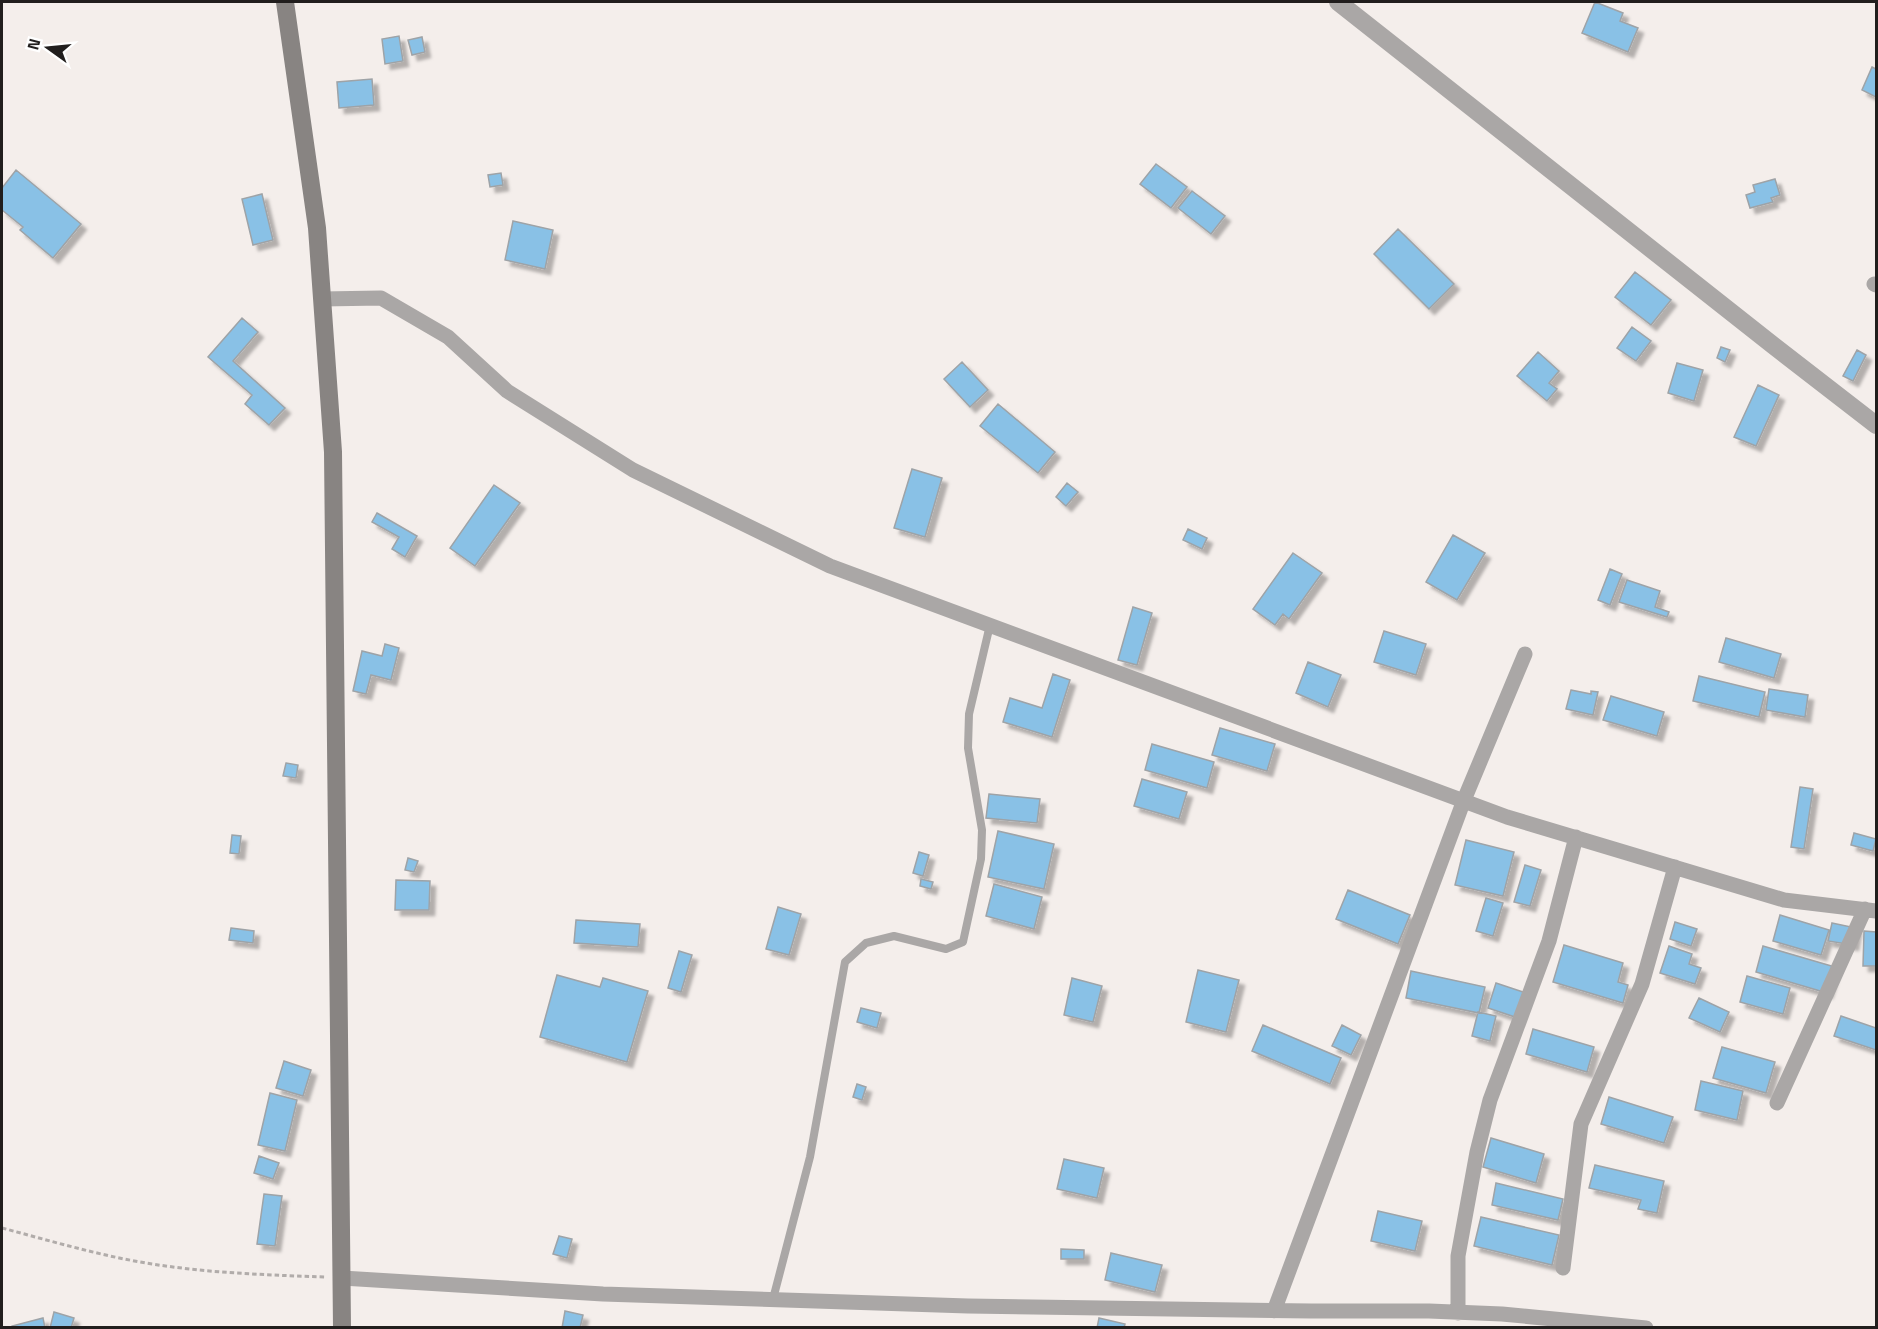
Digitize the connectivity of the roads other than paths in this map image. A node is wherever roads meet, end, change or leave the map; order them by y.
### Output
1 (285, 2) edge
2 (1338, 2) edge
3 (322, 299) junction
4 (1876, 425) edge
5 (990, 625) junction
6 (1525, 654) dead end
7 (1464, 800) junction
8 (1576, 837) junction
9 (1675, 867) junction
10 (1871, 910) edge
11 (1778, 1102) dead end
12 (1563, 1268) dead end
13 (342, 1278) junction
14 (772, 1299) junction
15 (1274, 1311) junction
16 (1458, 1313) junction
17 (342, 1328) edge
18 (1646, 1328) edge

1 - 3 main road
2 - 4 street
3 - 5 street
3 - 13 main road
5 - 7 street
5 - 14 lane
6 - 7 street
7 - 8 street
7 - 15 street
8 - 9 street
8 - 16 street
9 - 10 street
9 - 12 street
10 - 11 street
13 - 14 street
13 - 17 main road
14 - 15 street
15 - 16 street
16 - 18 street

